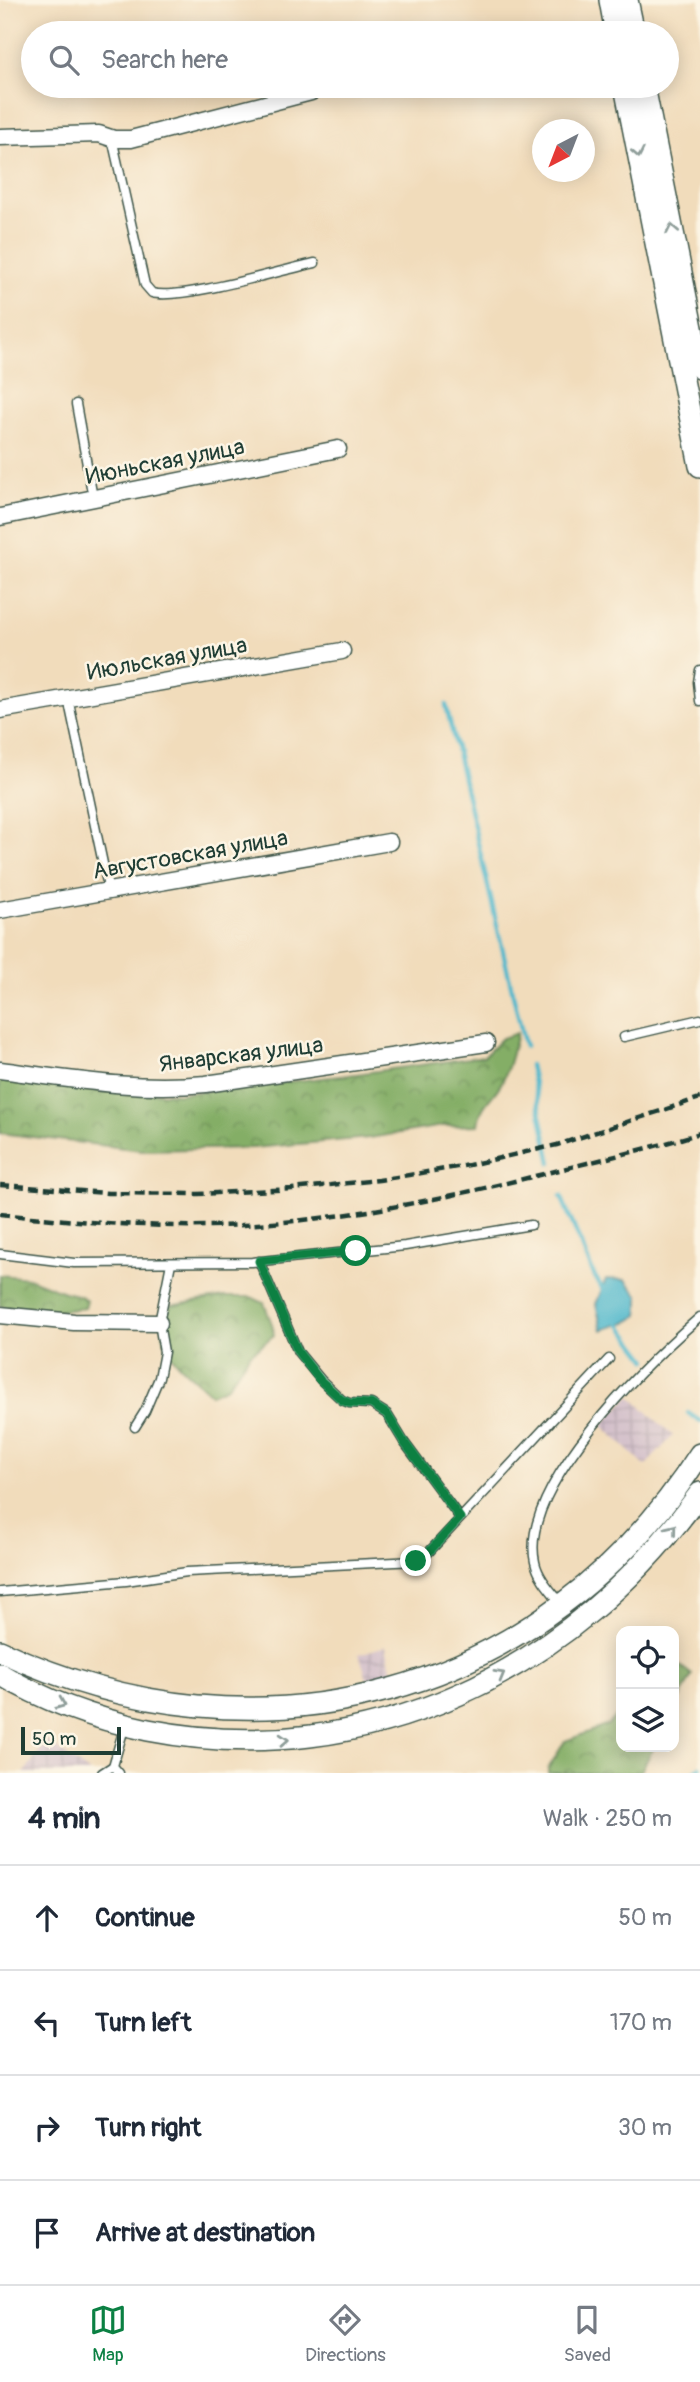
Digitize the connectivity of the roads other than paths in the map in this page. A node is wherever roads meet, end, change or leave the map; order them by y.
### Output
1 (610, 0) edge
2 (627, 0) edge
3 (614, 21) edge
4 (631, 21) edge
5 (288, 98) edge
6 (627, 98) edge
7 (646, 98) edge
8 (0, 137) edge
9 (111, 138) junction
10 (315, 263) dead end
11 (700, 368) edge
12 (76, 404) dead end
13 (338, 449) dead end
14 (700, 466) edge
15 (93, 498) junction
16 (0, 517) edge
17 (342, 652) dead end
18 (700, 670) edge
19 (68, 698) junction
20 (700, 701) edge
21 (1, 707) edge
22 (389, 842) dead end
23 (109, 892) junction
24 (0, 910) edge
25 (700, 1019) edge
26 (624, 1037) dead end
27 (486, 1043) dead end
28 (0, 1070) edge
29 (531, 1225) dead end
30 (0, 1254) edge
31 (259, 1261) junction
32 (171, 1263) junction
33 (0, 1315) edge
34 (700, 1317) edge
35 (159, 1323) junction
36 (609, 1359) dead end
37 (135, 1427) dead end
38 (700, 1454) edge
39 (700, 1493) edge
40 (460, 1518) junction
41 (0, 1592) edge
42 (565, 1607) junction
43 (0, 1651) edge
44 (0, 1674) edge
45 (125, 1725) junction
46 (116, 1770) edge
47 (102, 1773) edge

1 - 3 main road
2 - 4 main road
5 - 9 street
6 -> 14 main road
11 -> 7 main road
8 - 9 street
9 - 10 lane
12 - 15 lane
13 - 15 street, Июньская улица
15 - 16 street, Июньская улица
17 - 19 street, Июльская улица
18 - 20 lane
19 - 21 street, Июльская улица
19 - 23 lane
22 - 23 street, Августовская улица
23 - 24 street, Августовская улица
25 - 26 lane
27 - 28 street, Январская улица
29 - 31 lane
30 - 32 lane
31 - 32 lane
31 - 40 lane
32 - 35 lane
33 - 35 street
34 - 42 lane
35 - 37 lane
36 - 40 lane
38 - 42 main road
45 -> 39 main road
40 - 41 lane
42 - 43 main road
44 -> 45 main road
45 - 46 lane
46 - 47 lane

